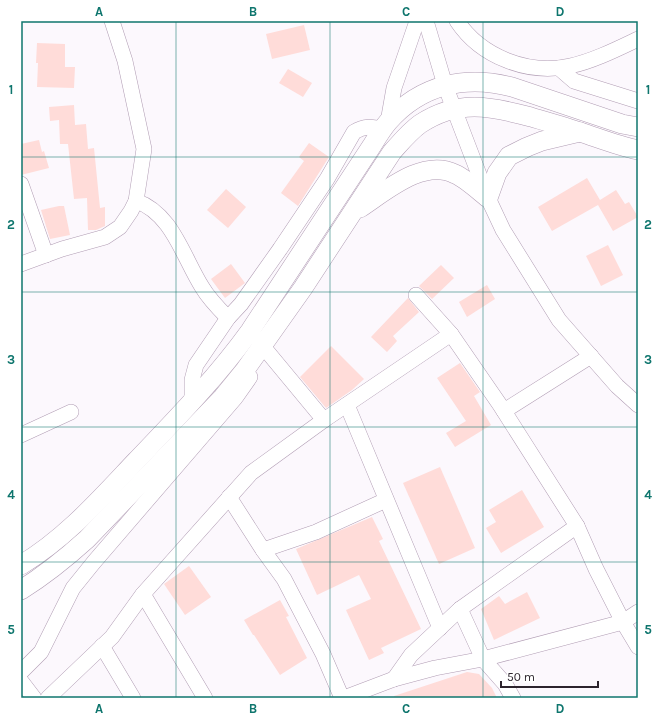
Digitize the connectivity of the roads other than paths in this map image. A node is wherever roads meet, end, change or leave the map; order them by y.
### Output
1 (112, 21) edge
2 (417, 21) edge
3 (426, 21) edge
4 (457, 21) edge
5 (638, 39) edge
6 (559, 68) junction
7 (445, 85) junction
8 (638, 102) edge
9 (454, 109) junction
10 (386, 126) junction
11 (638, 127) edge
12 (582, 132) junction
13 (638, 150) edge
14 (21, 184) edge
15 (488, 198) junction
16 (136, 201) junction
17 (354, 212) junction
18 (46, 255) junction
19 (21, 264) edge
20 (416, 295) dead end
21 (228, 318) junction
22 (250, 331) junction
23 (451, 334) junction
24 (265, 350) junction
25 (591, 356) junction
26 (192, 403) junction
27 (347, 405) junction
28 (638, 405) edge
29 (504, 411) junction
30 (71, 412) dead end
31 (324, 420) junction
32 (21, 435) edge
33 (229, 497) junction
34 (386, 500) junction
35 (577, 526) junction
36 (263, 550) junction
37 (21, 564) edge
38 (21, 590) edge
39 (143, 594) junction
40 (460, 609) junction
41 (638, 612) edge
42 (623, 622) junction
43 (440, 628) junction
44 (102, 646) junction
45 (638, 647) edge
46 (483, 659) junction
47 (21, 672) edge
48 (394, 679) junction
49 (21, 681) edge
50 (360, 695) edge
51 (34, 698) edge
52 (48, 698) edge
53 (133, 698) edge
54 (206, 698) edge
55 (343, 698) edge
56 (514, 698) edge

1 - 16 street
2 - 10 street
3 - 7 street
4 - 6 street
5 - 6 street
6 - 8 street
7 - 9 street
7 - 10 main road
7 - 11 main road
9 - 12 main road
9 - 15 street
9 - 17 main road
10 - 21 street
10 - 22 main road
12 - 13 main road
12 - 15 main road
14 - 18 street
15 - 17 main road
15 - 25 street
16 - 18 street
16 - 21 street
17 - 24 main road
18 - 19 street
20 - 23 street
21 - 26 street
22 - 24 street
22 - 26 main road
23 - 27 street
23 - 29 street
24 - 31 street
24 - 38 main road
24 - 47 street
25 - 28 street
25 - 29 street
26 - 37 main road
27 - 31 street
27 - 34 street
29 - 35 street
30 - 32 street
31 - 33 street
33 - 36 street
33 - 39 street
34 - 36 street
34 - 43 street
35 - 40 street
35 - 42 street
36 - 55 street
39 - 44 street
39 - 54 street
40 - 43 street
40 - 46 street
41 - 42 street
42 - 45 street
42 - 46 street
43 - 48 street
44 - 52 street
44 - 53 street
46 - 48 street
46 - 56 street
48 - 50 street
49 - 51 street
50 - 55 street

